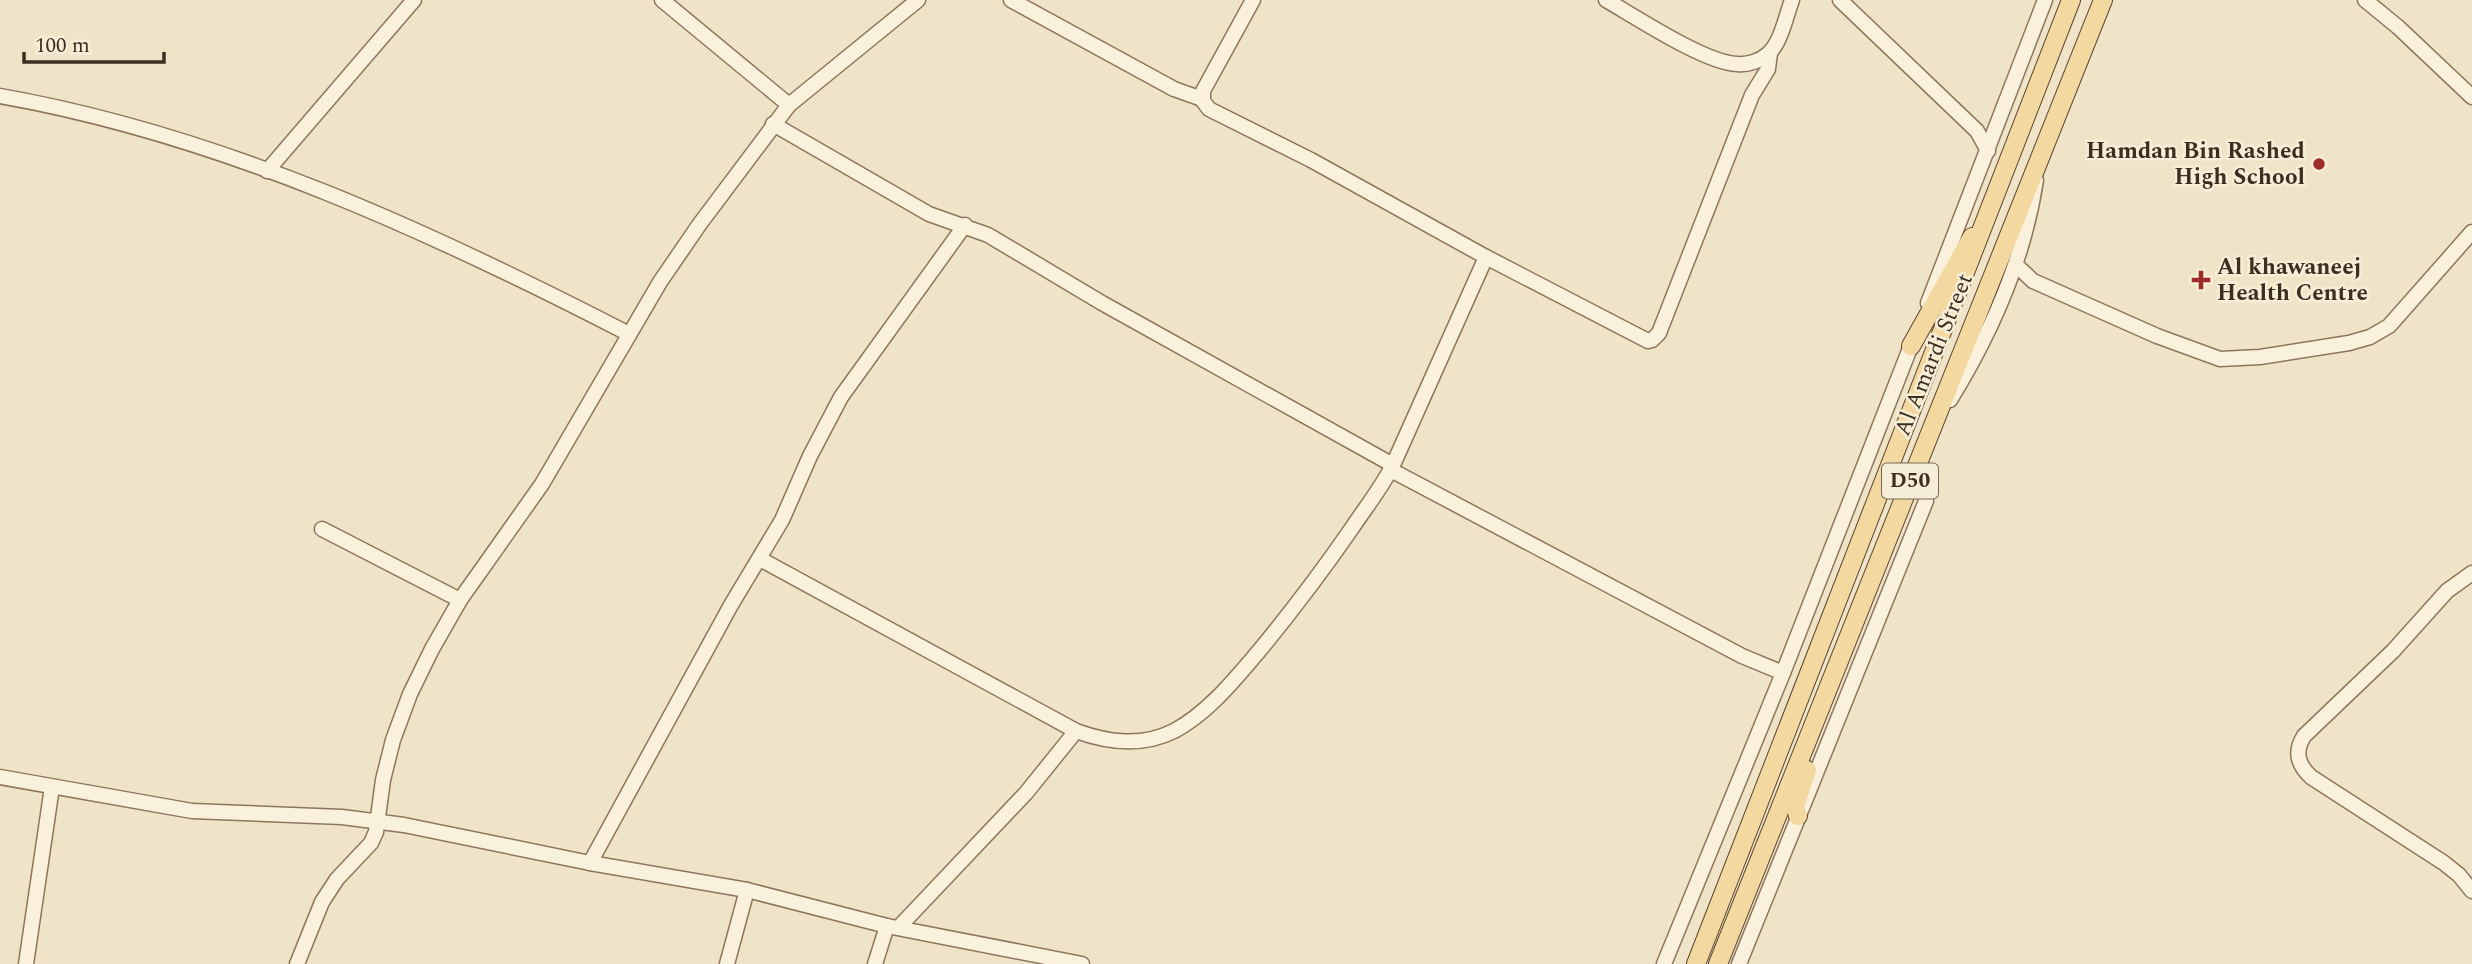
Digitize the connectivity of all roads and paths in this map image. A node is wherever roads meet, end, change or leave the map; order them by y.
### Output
1 (414, 0) edge
2 (662, 0) edge
3 (918, 0) edge
4 (1011, 0) edge
5 (1253, 0) edge
6 (1606, 0) edge
7 (1792, 0) edge
8 (1840, 0) edge
9 (2045, 0) edge
10 (2071, 0) edge
11 (2103, 0) edge
12 (2365, 0) edge
13 (2377, 0) edge
14 (2398, 27) junction
15 (1770, 53) junction
16 (0, 96) edge
17 (2472, 97) edge
18 (1202, 99) junction
19 (789, 105) junction
20 (773, 124) junction
21 (1998, 126) junction
22 (1977, 131) junction
23 (1988, 151) junction
24 (2038, 161) junction
25 (267, 171) junction
26 (1987, 218) junction
27 (964, 225) junction
28 (2472, 232) edge
29 (1486, 257) junction
30 (2015, 265) junction
31 (629, 334) junction
32 (1911, 345) junction
33 (1928, 434) junction
34 (1392, 467) junction
35 (1926, 500) dead end
36 (322, 529) dead end
37 (760, 559) junction
38 (2472, 573) edge
39 (460, 600) junction
40 (1836, 667) junction
41 (1783, 673) junction
42 (1076, 731) junction
43 (0, 777) edge
44 (52, 787) junction
45 (1798, 816) junction
46 (378, 821) junction
47 (590, 863) junction
48 (747, 890) junction
49 (2472, 891) edge
50 (893, 927) junction
51 (26, 964) edge
52 (297, 964) edge
53 (727, 964) edge
54 (875, 964) edge
55 (1082, 964) edge
56 (1664, 964) edge
57 (1696, 964) edge
58 (1718, 964) edge
59 (1739, 964) edge

1 - 25 street
2 - 19 street
3 - 19 street
4 - 18 street
5 - 18 street
6 - 15 street
7 - 15 street
8 - 22 street
9 - 21 street
10 - 26 main road, Al Amardi Street / D50
11 - 24 main road, Al Amardi Street / D50
12 - 14 street
13 - 14 street
14 - 17 street
15 - 29 street
16 - 25 street
18 - 29 street
19 - 20 street
20 - 27 street
20 - 31 street
21 - 22 street
21 - 23 street
22 - 23 street
23 - 32 street
24 - 30 street
24 - 33 main road, Al Amardi Street / D50
25 - 31 street
26 - 32 main road
26 - 57 main road, Al Amardi Street / D50
27 - 34 street
27 - 37 street
28 - 30 street
29 - 34 street
30 - 33 street
31 - 39 street
32 - 41 street
33 - 40 main road, Al Amardi Street / D50
34 - 41 street
34 - 42 street
35 - 45 street
36 - 39 street
37 - 42 street
37 - 47 street
38 - 49 street
39 - 46 street
40 - 45 main road
40 - 58 main road, Al Amardi Street / D50
41 - 56 street
42 - 50 street
43 - 44 street
44 - 46 street
44 - 51 street
45 - 59 street
46 - 47 street
46 - 52 street
47 - 48 street
48 - 50 street
48 - 53 street
50 - 54 street
50 - 55 street

